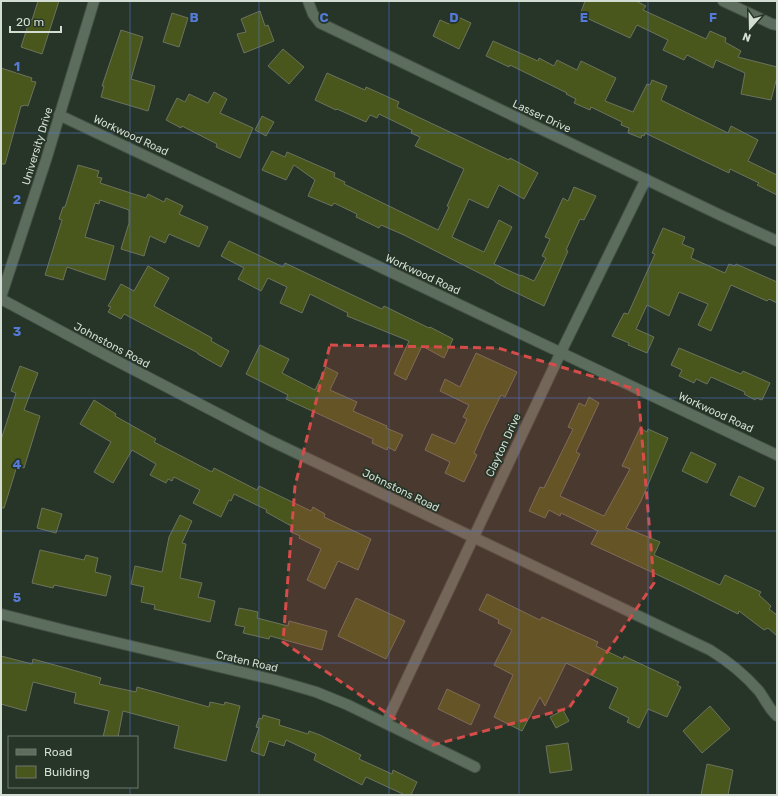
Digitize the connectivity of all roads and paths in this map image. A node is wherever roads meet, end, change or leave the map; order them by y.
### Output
1 (94, 1) edge
2 (308, 1) edge
3 (723, 1) edge
4 (777, 25) edge
5 (59, 115) junction
6 (646, 179) junction
7 (777, 241) edge
8 (1, 298) edge
9 (561, 352) junction
10 (777, 455) edge
11 (473, 538) junction
12 (1, 614) edge
13 (774, 713) edge
14 (386, 723) junction
15 (777, 726) edge
16 (475, 767) dead end

1 - 5 street, University Drive
2 - 6 street, Lasser Drive
3 - 4 street
5 - 8 street, University Drive
5 - 9 street, Workwood Road
6 - 7 street, Lasser Drive
6 - 9 street, Clayton Drive
8 - 11 street, Johnstons Road
9 - 10 street, Workwood Road
9 - 11 street, Clayton Drive
11 - 13 street, Johnstons Road
11 - 14 street, Clayton Drive
12 - 14 street, Craten Road
13 - 15 street, Johnstons Road
14 - 16 street, Craten Road

